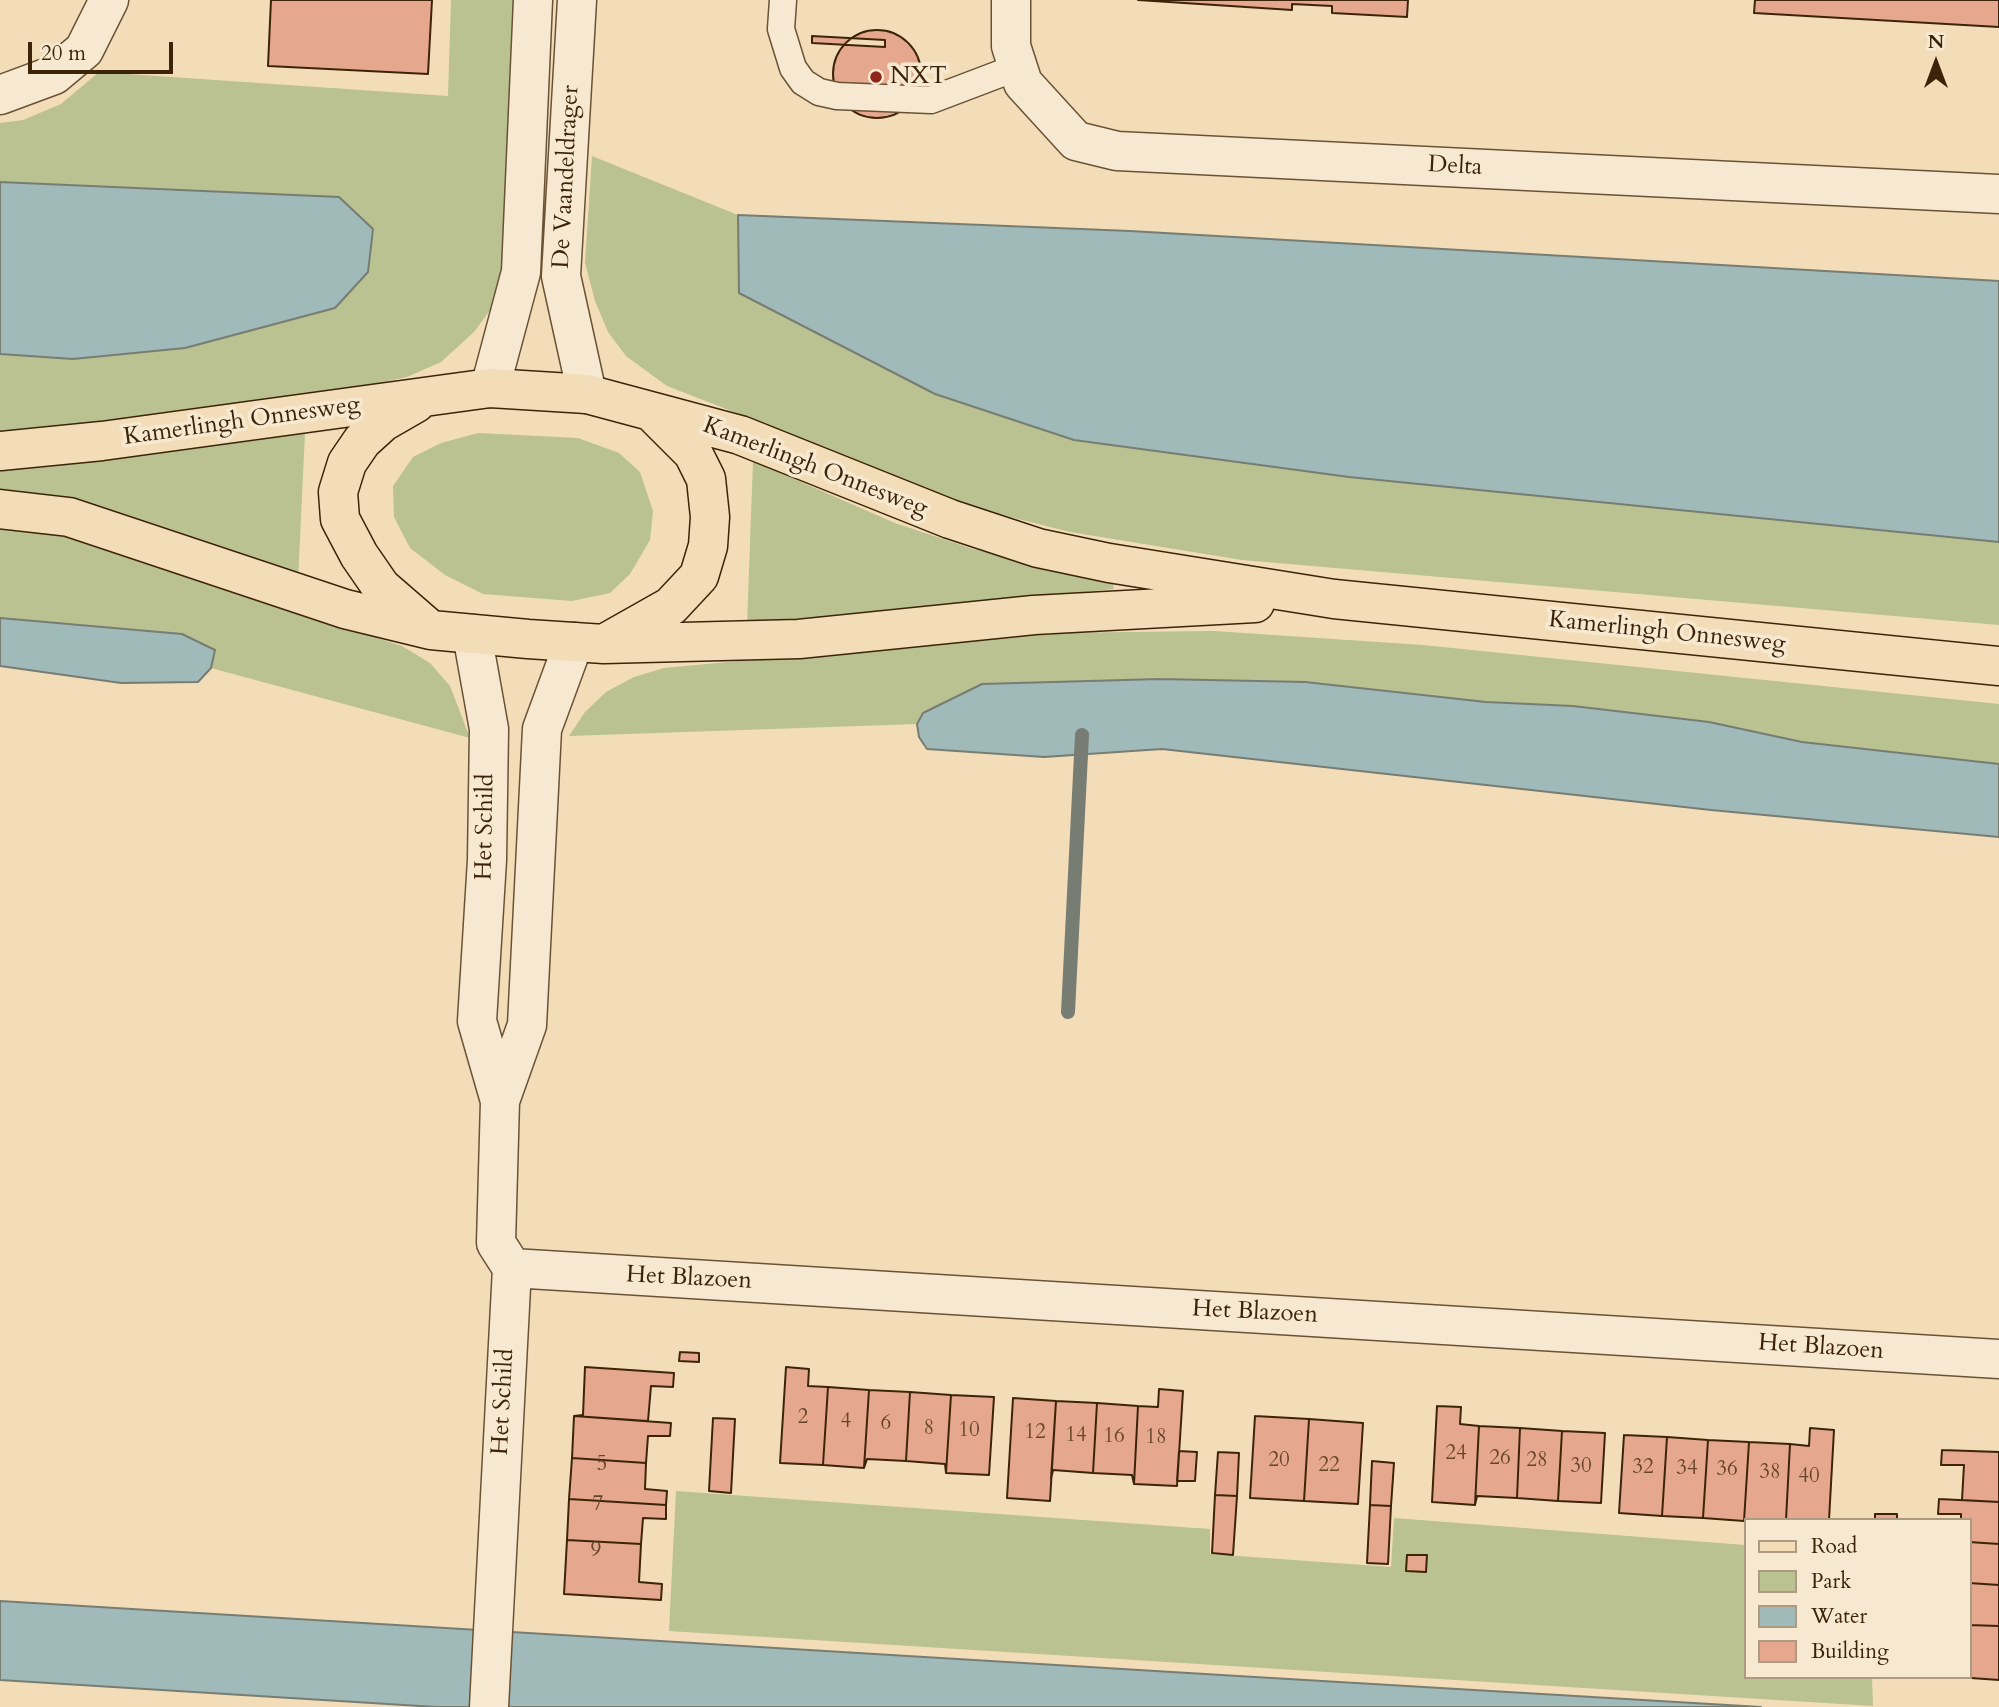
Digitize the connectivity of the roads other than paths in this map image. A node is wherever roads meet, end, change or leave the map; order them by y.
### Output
1 (109, 0) edge
2 (533, 0) edge
3 (577, 0) edge
4 (783, 0) edge
5 (1011, 0) edge
6 (1018, 67) junction
7 (0, 95) edge
8 (1999, 194) edge
9 (490, 388) junction
10 (587, 394) junction
11 (427, 396) junction
12 (650, 410) junction
13 (0, 451) edge
14 (0, 509) edge
15 (1334, 599) junction
16 (431, 630) junction
17 (472, 634) junction
18 (589, 643) junction
19 (1999, 666) edge
20 (500, 1101) junction
21 (512, 1268) junction
22 (1999, 1359) edge
23 (489, 1707) edge

1 - 7 street
2 - 9 street, De Vaandeldrager
3 - 10 street, De Vaandeldrager
4 - 6 lane
5 - 6 street, Delta
6 - 8 street, Delta
9 - 10 main road, Kamerlingh Onnesweg
9 - 11 main road, Kamerlingh Onnesweg
10 - 12 main road, Kamerlingh Onnesweg
11 - 13 main road, Kamerlingh Onnesweg
11 - 16 main road
12 - 15 main road, Kamerlingh Onnesweg
12 - 18 main road
14 - 16 main road, Kamerlingh Onnesweg
15 - 18 main road, Kamerlingh Onnesweg
15 - 19 main road, Kamerlingh Onnesweg
16 - 17 main road, Kamerlingh Onnesweg
17 - 18 main road, Kamerlingh Onnesweg
17 - 20 street, Het Schild
18 - 20 street, Het Schild
20 - 21 street, Het Schild
21 - 22 street, Het Blazoen
21 - 23 street, Het Schild

